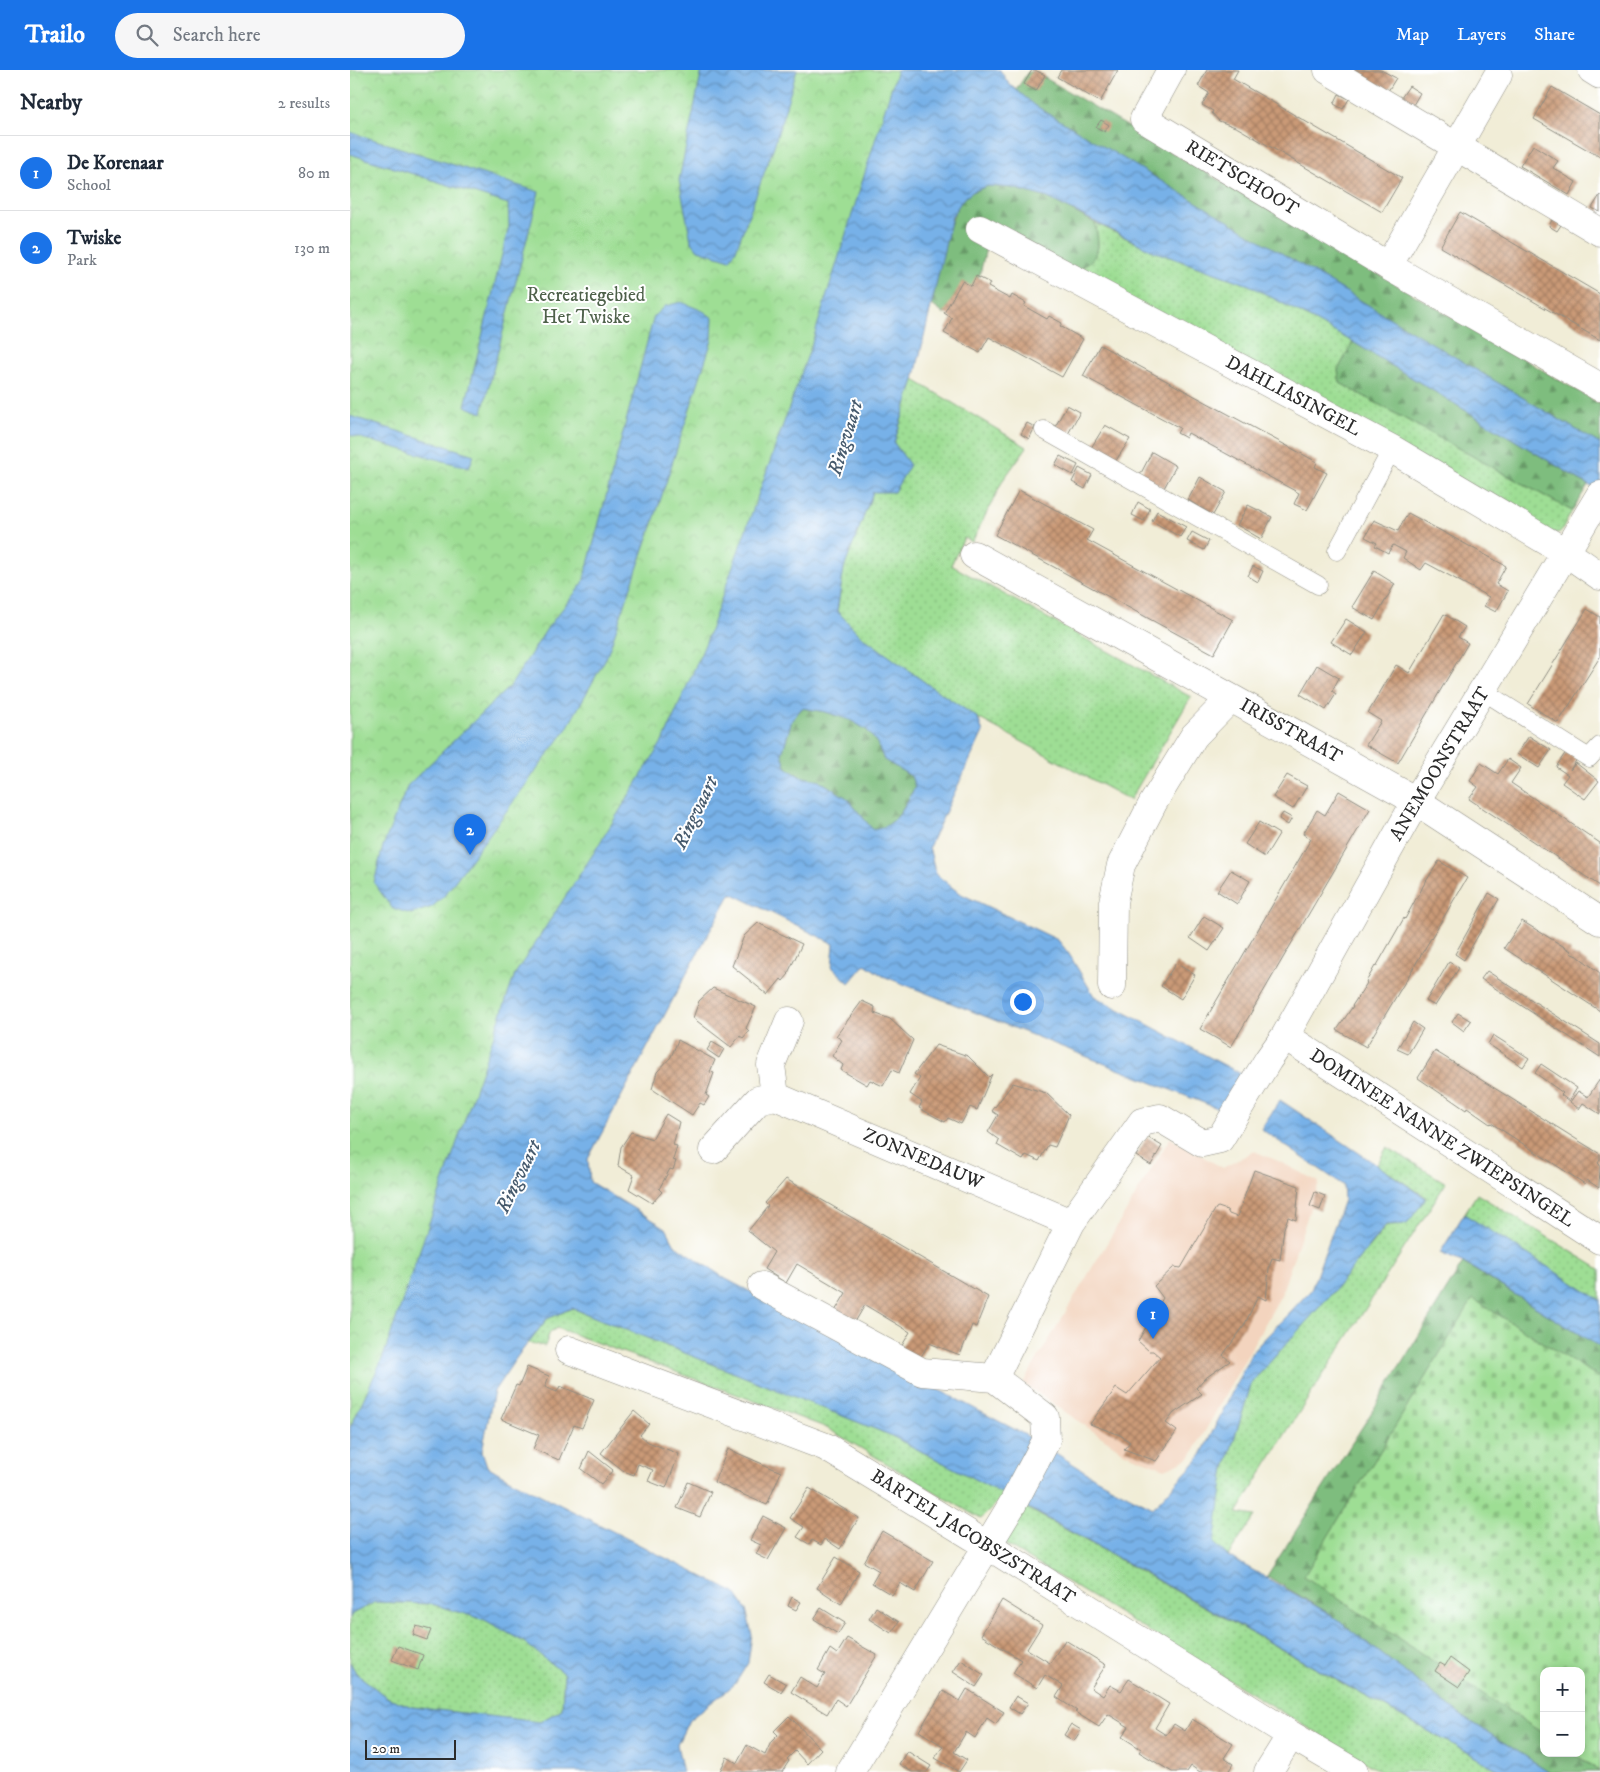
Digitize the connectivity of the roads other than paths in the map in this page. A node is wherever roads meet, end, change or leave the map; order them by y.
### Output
1 (1171, 70) edge
2 (1328, 70) edge
3 (1592, 70) edge
4 (1498, 75) dead end
5 (1600, 75) edge
6 (1458, 146) junction
7 (980, 229) dead end
8 (1600, 232) edge
9 (1388, 266) junction
10 (1600, 387) edge
11 (1044, 430) dead end
12 (1392, 449) junction
13 (1597, 500) edge
14 (1337, 550) dead end
15 (1567, 552) junction
16 (974, 555) dead end
17 (1600, 576) edge
18 (1318, 585) dead end
19 (1483, 691) junction
20 (1231, 698) junction
21 (1600, 746) edge
22 (1416, 801) junction
23 (1600, 922) edge
24 (1112, 986) dead end
25 (789, 1021) dead end
26 (1285, 1036) junction
27 (775, 1096) junction
28 (713, 1150) dead end
29 (1071, 1223) junction
30 (1599, 1236) edge
31 (762, 1286) dead end
32 (569, 1350) dead end
33 (994, 1378) junction
34 (987, 1545) junction
35 (1291, 1735) junction
36 (850, 1772) edge
37 (1268, 1772) edge
38 (1354, 1772) edge

1 - 9 street, RIETSCHOOT
2 - 6 street
3 - 5 street
4 - 6 street
6 - 8 street
6 - 9 street
7 - 12 street, DAHLIASINGEL
9 - 10 street, RIETSCHOOT
11 - 18 lane
12 - 14 lane
12 - 15 street, DAHLIASINGEL
13 - 15 street, ANEMOONSTRAAT
15 - 17 street, DAHLIASINGEL
15 - 19 street, ANEMOONSTRAAT
16 - 20 street, IRISSTRAAT
19 - 21 lane
19 - 22 street, ANEMOONSTRAAT
20 - 22 street, IRISSTRAAT
20 - 24 street
22 - 23 street, IRISSTRAAT
22 - 26 street, ANEMOONSTRAAT
25 - 27 street
26 - 29 street, ANEMOONSTRAAT
26 - 30 street, DOMINEE NANNE ZWIEPSINGEL
27 - 28 street
27 - 29 street, ZONNEDAUW
29 - 33 street
31 - 33 street
32 - 34 street, BARTEL JACOBSZSTRAAT
33 - 34 street
34 - 35 street, BARTEL JACOBSZSTRAAT
34 - 36 street
35 - 37 street
35 - 38 street, BARTEL JACOBSZSTRAAT

